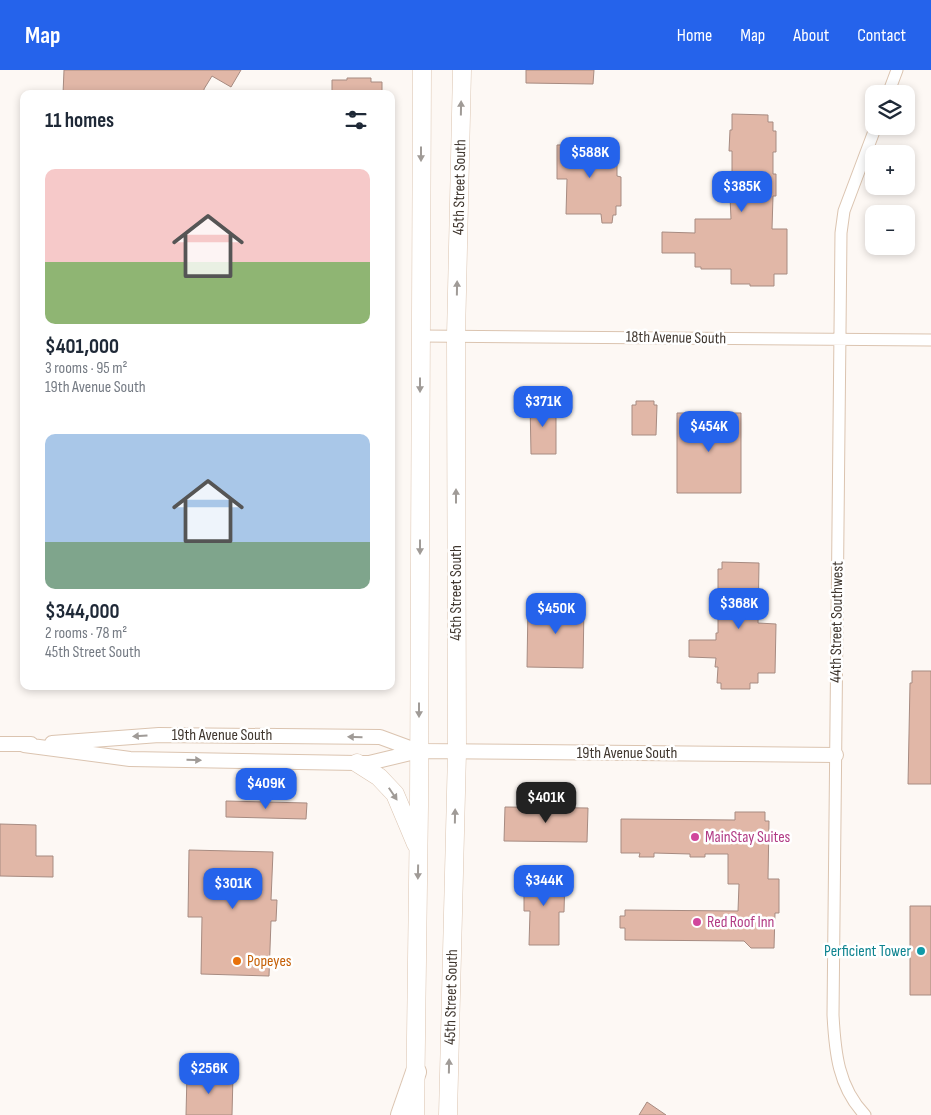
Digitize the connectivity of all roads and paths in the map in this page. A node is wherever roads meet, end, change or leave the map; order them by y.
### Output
1 (422, 70) edge
2 (462, 70) edge
3 (897, 70) edge
4 (891, 85) edge
5 (873, 135) edge
6 (421, 336) junction
7 (456, 336) junction
8 (840, 340) junction
9 (931, 340) edge
10 (0, 744) edge
11 (24, 745) junction
12 (419, 751) junction
13 (456, 752) junction
14 (836, 755) junction
15 (357, 763) junction
16 (418, 849) junction
17 (416, 1072) junction
18 (401, 1115) edge
19 (415, 1115) edge
20 (448, 1115) edge
21 (865, 1115) edge

1 -> 6 main road
7 -> 2 main road, 45th Street South
3 - 4 street
5 - 8 street, 44th Street Southwest
6 - 7 street, 18th Avenue South
6 -> 12 main road
7 - 8 street, 18th Avenue South
13 -> 7 main road, 45th Street South
8 - 9 street, 18th Avenue South
8 - 14 street, 44th Street Southwest
10 - 11 street, 19th Avenue South
12 -> 11 street, 19th Avenue South
11 -> 15 street, 19th Avenue South
12 - 13 street, 19th Avenue South
12 - 15 street, 19th Avenue South
12 - 16 main road
13 - 14 street, 19th Avenue South
20 -> 13 main road, 45th Street South
14 - 21 street, 44th Street Southwest
15 -> 16 main road
16 -> 17 main road
17 - 18 highway
17 - 19 main road

